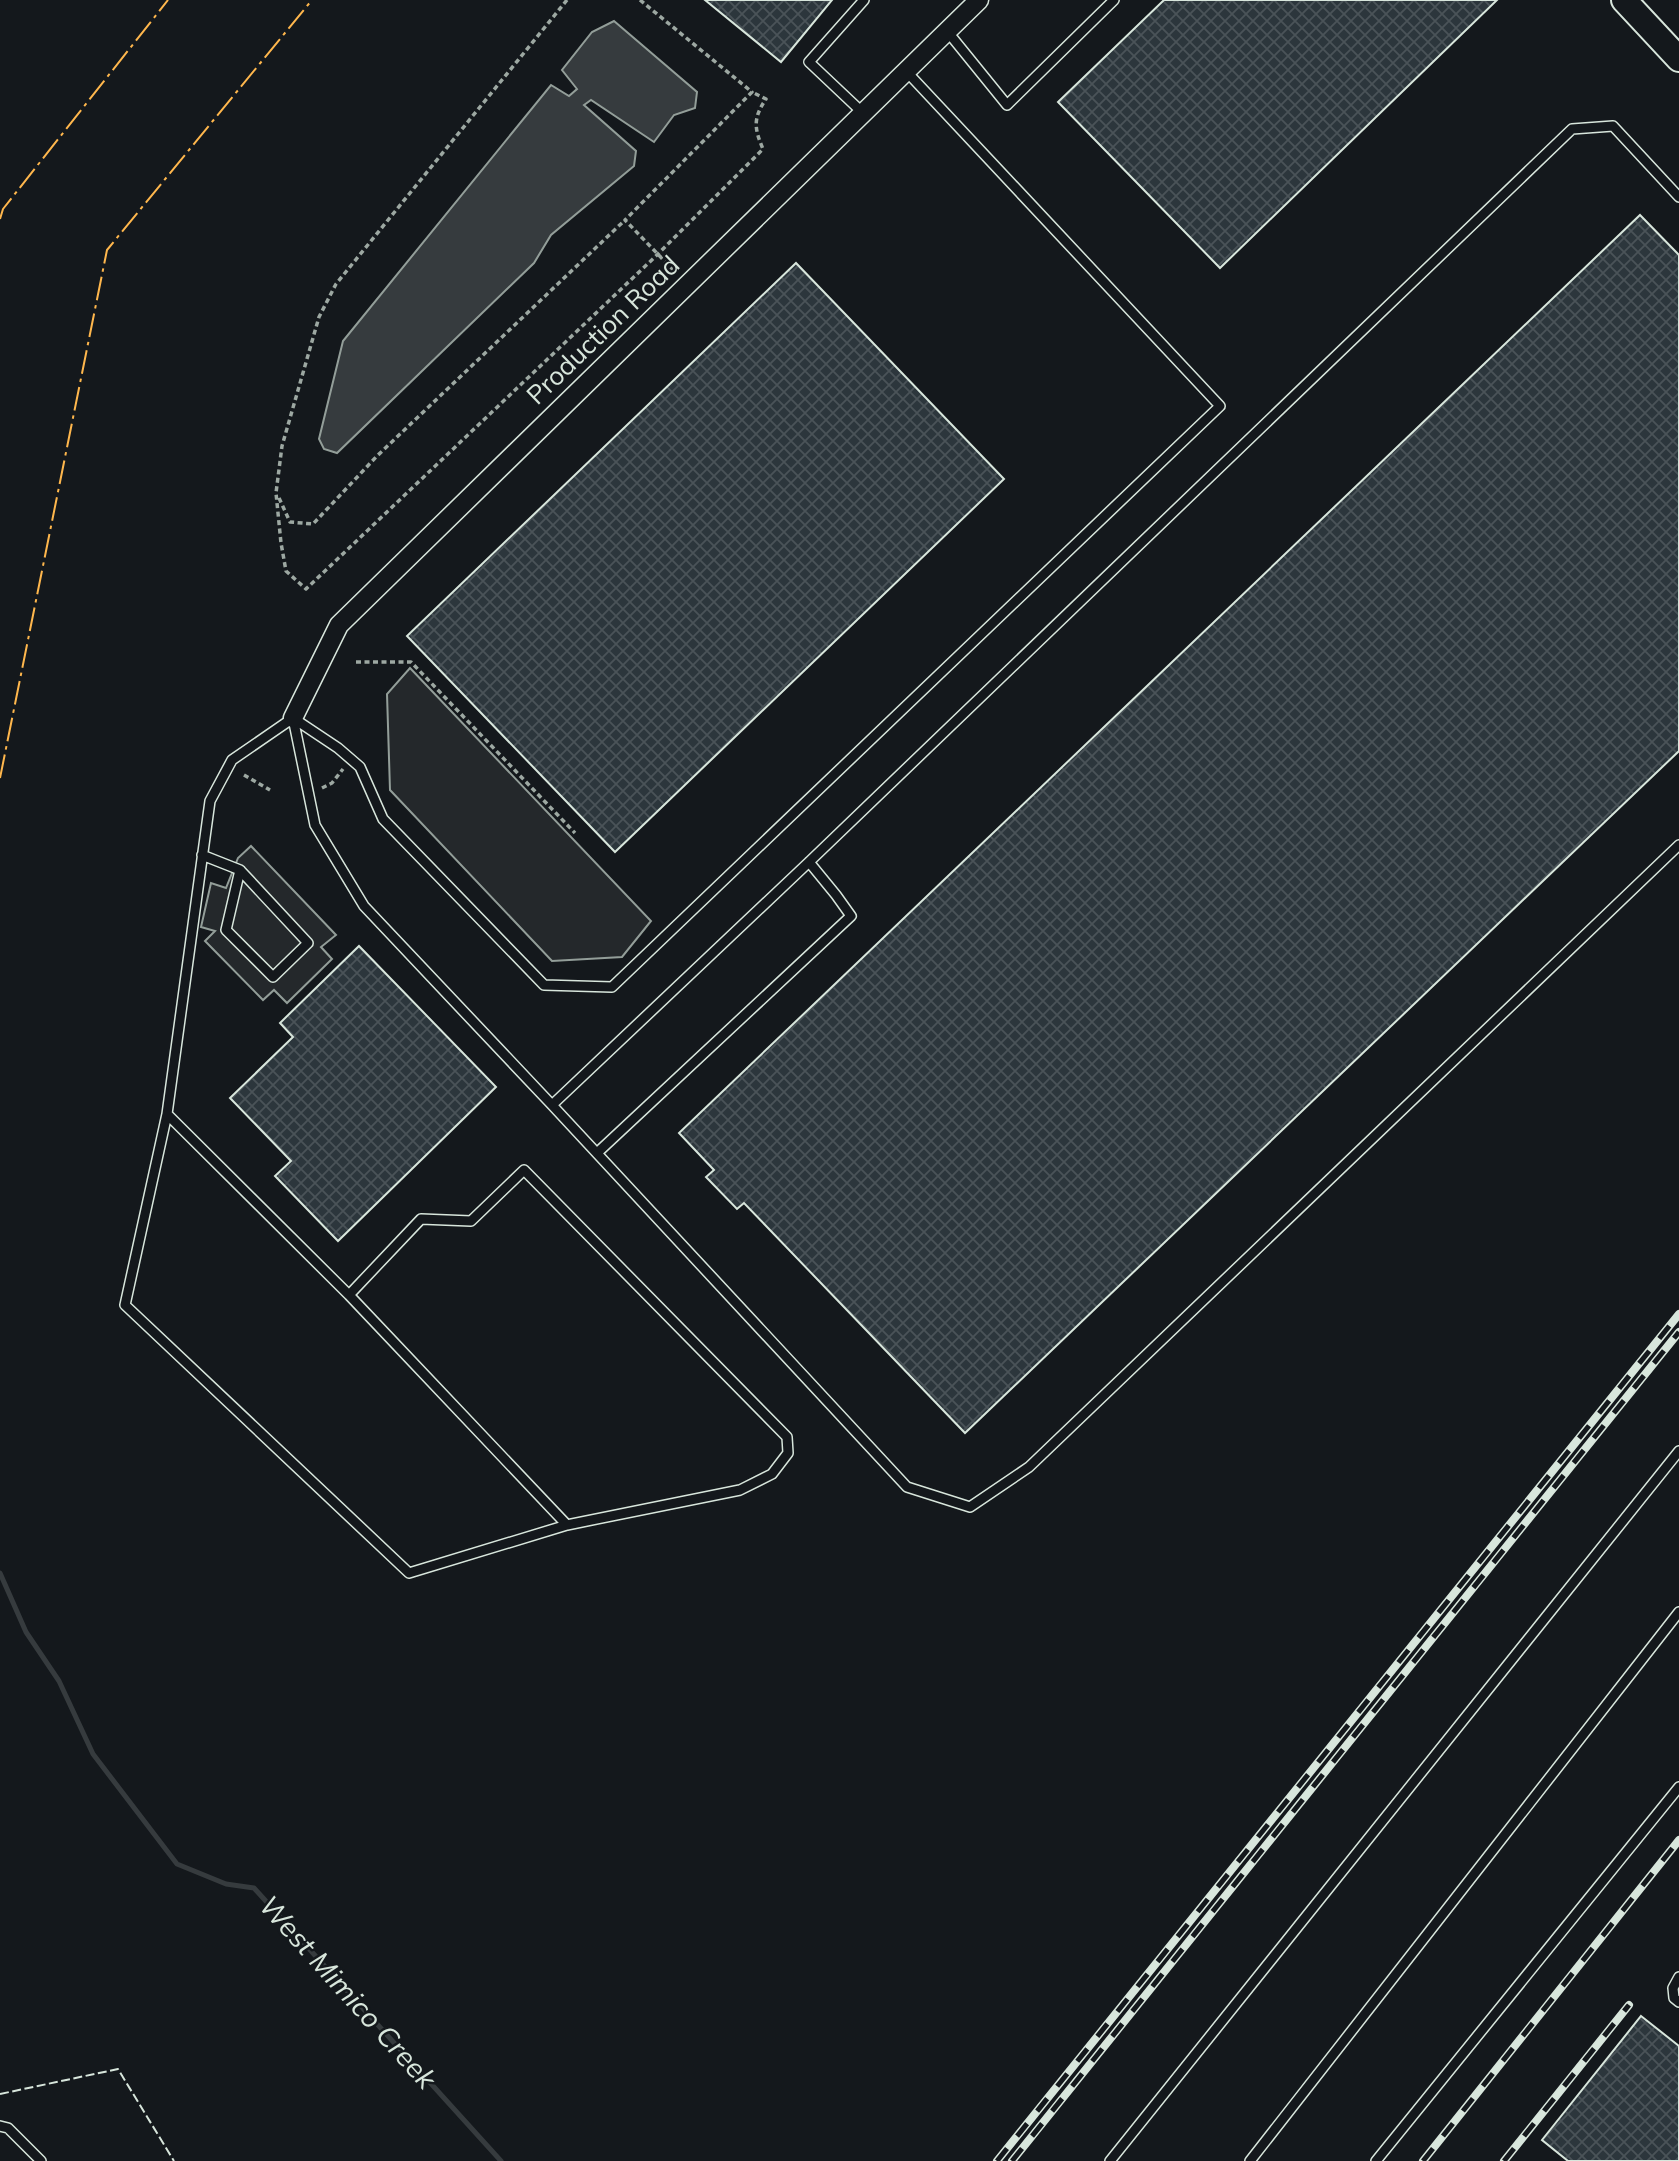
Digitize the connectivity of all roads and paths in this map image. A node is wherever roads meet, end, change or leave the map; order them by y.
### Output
1 (567, 0) edge
2 (640, 0) edge
3 (864, 0) edge
4 (979, 0) edge
5 (1114, 0) edge
6 (1624, 0) edge
7 (947, 31) junction
8 (1679, 59) edge
9 (906, 71) junction
10 (751, 92) junction
11 (863, 113) junction
12 (1679, 197) edge
13 (625, 220) junction
14 (658, 254) junction
15 (687, 285) junction
16 (276, 493) junction
17 (356, 662) dead end
18 (293, 718) junction
19 (343, 769) dead end
20 (244, 775) dead end
21 (270, 790) dead end
22 (316, 790) dead end
23 (575, 833) dead end
24 (1679, 845) edge
25 (202, 855) junction
26 (809, 862) junction
27 (240, 870) junction
28 (552, 1105) junction
29 (167, 1114) junction
30 (597, 1153) junction
31 (349, 1295) junction
32 (1679, 1451) edge
33 (567, 1525) junction
34 (1679, 1612) edge
35 (1679, 1787) edge
36 (1679, 1978) edge
37 (1679, 2002) edge
38 (0, 2126) edge
39 (41, 2161) edge
40 (1110, 2161) edge
41 (1250, 2161) edge
42 (1376, 2161) edge

1 - 16 path
2 - 10 path
3 - 11 lane
4 - 7 street, Production Road
5 - 7 lane
6 - 8 main road
7 - 9 street, Production Road
9 - 11 street, Production Road
9 - 18 lane
10 - 13 path
10 - 14 path
11 - 15 street, Production Road
12 - 26 lane
13 - 14 path
13 - 16 path
14 - 15 path
14 - 16 path
15 - 18 street, Production Road
17 - 23 path
18 - 25 lane
18 - 28 lane
19 - 22 path
20 - 21 path
24 - 30 lane
25 - 27 lane
25 - 29 lane
26 - 28 lane
26 - 30 lane
27 - 27 lane
28 - 30 lane
29 - 31 lane
29 - 33 lane
31 - 33 lane
31 - 33 lane
32 - 40 lane
34 - 41 lane
35 - 42 lane
36 - 37 lane
38 - 39 lane

